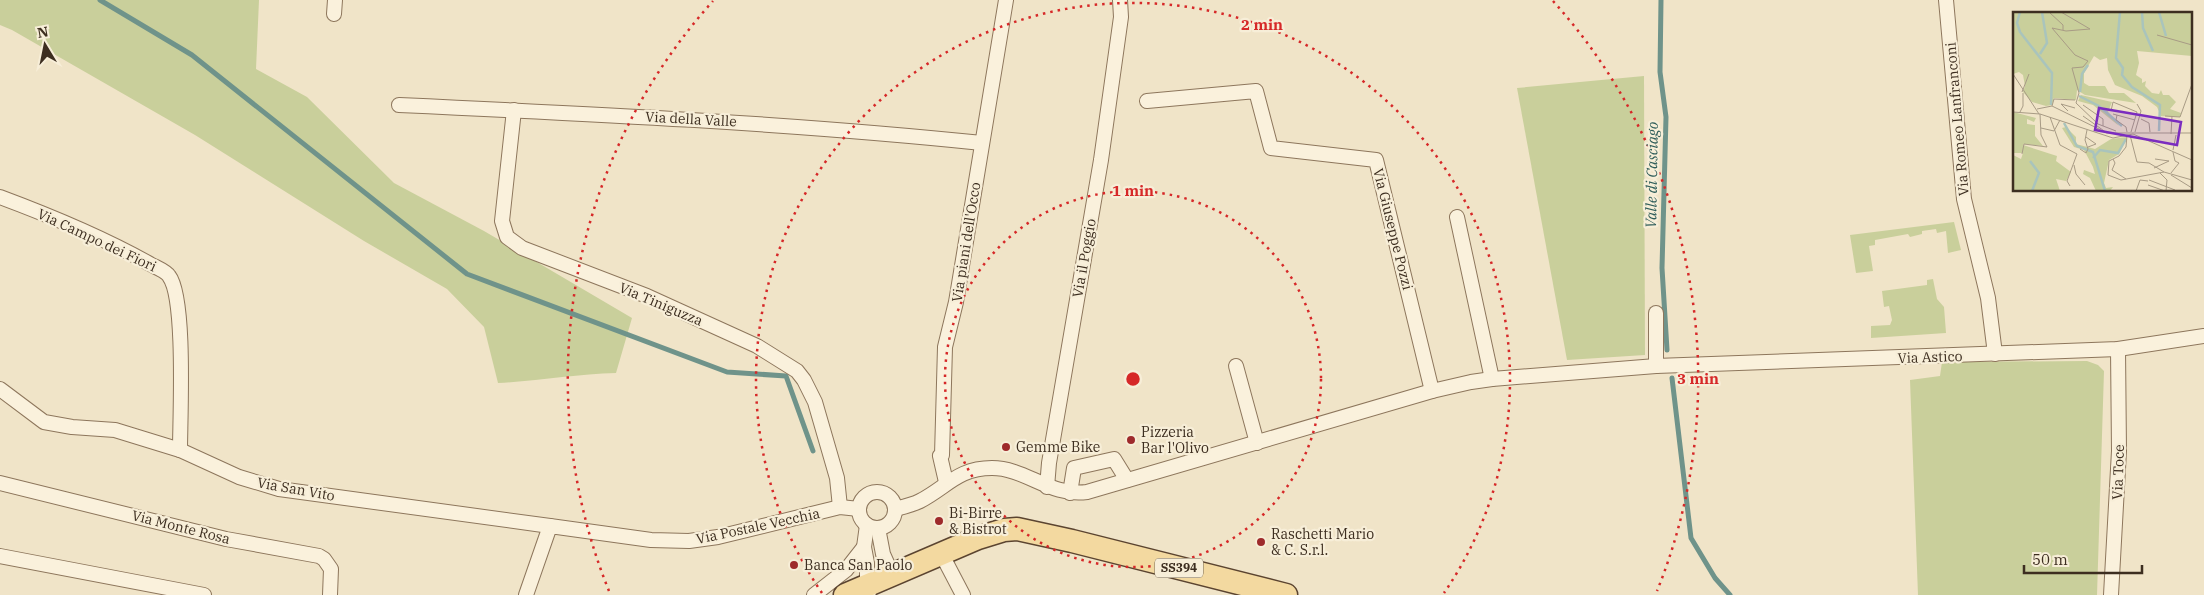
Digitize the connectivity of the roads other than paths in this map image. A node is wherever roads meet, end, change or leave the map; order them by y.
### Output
1 (1006, 0) edge
2 (1120, 0) edge
3 (1946, 0) edge
4 (1147, 101) dead end
5 (399, 104) dead end
6 (514, 110) junction
7 (982, 143) junction
8 (0, 197) edge
9 (1457, 217) dead end
10 (1656, 313) dead end
11 (2204, 336) edge
12 (2118, 349) junction
13 (1995, 354) junction
14 (1236, 366) dead end
15 (1656, 366) junction
16 (1492, 379) junction
17 (0, 389) edge
18 (1432, 391) junction
19 (1257, 443) junction
20 (180, 450) junction
21 (1127, 480) junction
22 (946, 482) junction
23 (0, 483) edge
24 (1047, 487) junction
25 (1070, 493) junction
26 (840, 507) junction
27 (859, 509) junction
28 (895, 509) junction
29 (550, 526) junction
30 (873, 527) junction
31 (864, 547) junction
32 (941, 553) junction
33 (0, 556) edge
34 (892, 574) junction
35 (869, 590) edge
36 (204, 595) edge
37 (330, 595) edge
38 (526, 595) edge
39 (814, 595) edge
40 (845, 595) edge
41 (962, 595) edge
42 (1286, 595) edge
43 (2111, 595) edge

1 - 7 street, Via piani dell'Occo
2 - 24 street, Via il Poggio
3 - 13 street, Via Romeo Lanfranconi
4 - 18 street, Via Giuseppe Pozzi
5 - 6 street, Via della Valle
6 - 7 street, Via della Valle
6 - 26 street, Via Tiniguzza
7 - 22 street, Via piani dell'Occo
8 - 20 street, Via Campo dei Fiori
9 - 16 street
10 - 15 street
11 - 12 street, Via Astico
12 - 13 street, Via Astico
12 - 43 street, Via Toce
13 - 15 street, Via Astico
14 - 19 street
15 - 16 street
16 - 18 street
17 - 20 street, Via San Vito
18 - 19 street
19 - 21 street
20 - 29 street, Via San Vito
21 - 25 street
21 - 25 street
22 - 24 street
22 - 28 street
23 - 37 street, Via Monte Rosa
24 - 25 street
26 - 27 street, Via Postale Vecchia
26 - 29 street, Via Postale Vecchia
27 - 28 street
27 - 30 street
28 - 30 street
29 - 38 street
30 - 31 street
30 - 34 street
31 - 35 street
31 - 39 street
32 - 34 main road, SS394
32 - 41 street
32 - 42 main road, SS394
33 - 36 street
34 - 35 main road, SS394
35 - 40 main road, SS394

